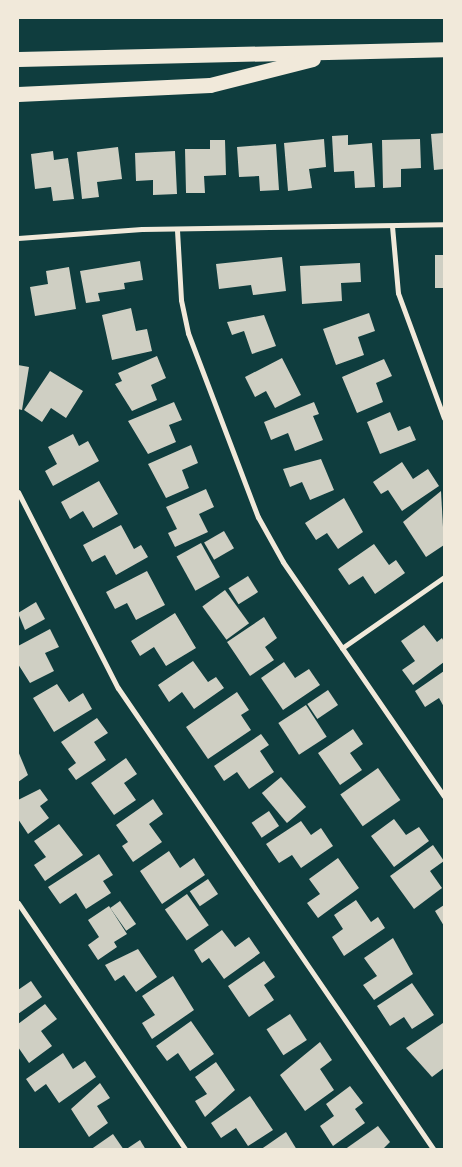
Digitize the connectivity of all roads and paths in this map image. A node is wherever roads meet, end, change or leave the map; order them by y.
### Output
1 (444, 49) edge
2 (341, 52) junction
3 (18, 59) edge
4 (18, 94) edge
5 (444, 224) edge
6 (392, 226) junction
7 (177, 230) junction
8 (18, 238) edge
9 (444, 418) edge
10 (18, 492) edge
11 (444, 577) edge
12 (342, 648) junction
13 (444, 796) edge
14 (18, 903) edge
15 (186, 1150) edge
16 (434, 1150) edge

1 - 2 highway
2 - 3 highway
2 - 4 highway
5 - 6 street
6 - 7 street
6 - 9 street
7 - 8 street
7 - 12 street
10 - 16 street
11 - 12 street
12 - 13 street
14 - 15 street

